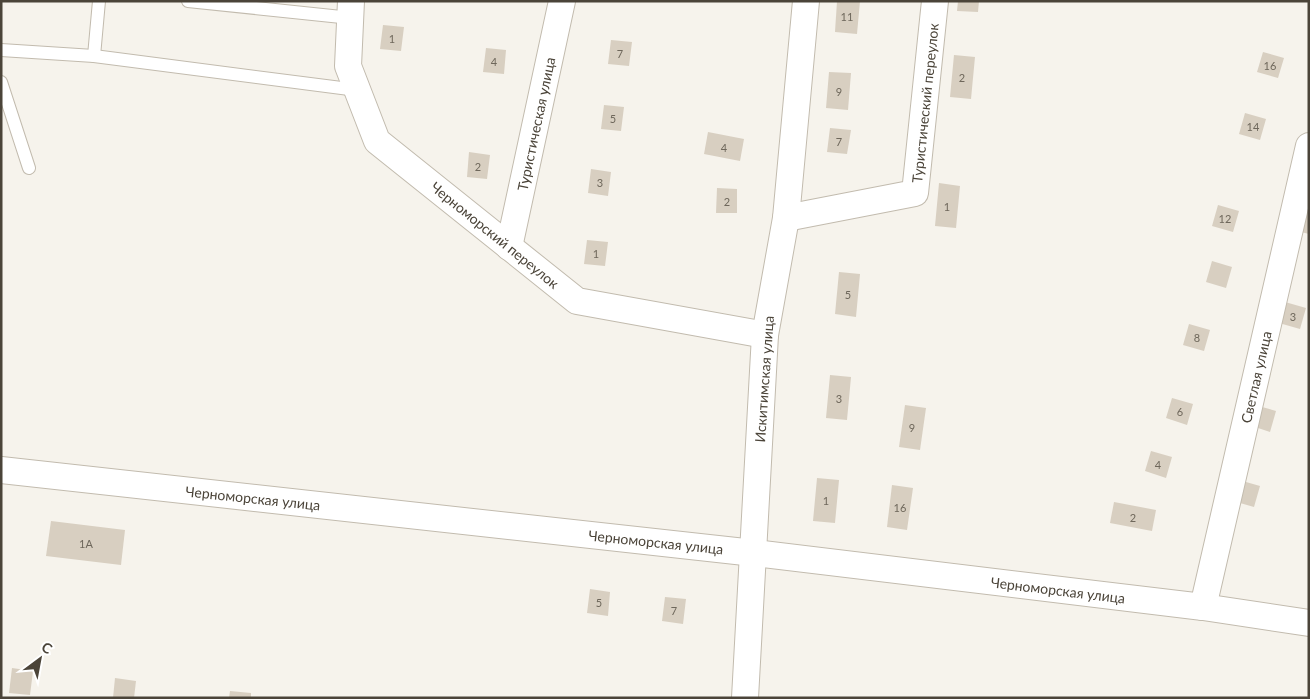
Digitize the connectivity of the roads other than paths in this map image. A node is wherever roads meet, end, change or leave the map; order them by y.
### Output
1 (99, 1) edge
2 (188, 1) edge
3 (562, 1) edge
4 (806, 1) edge
5 (935, 1) edge
6 (351, 10) edge
7 (1, 50) edge
8 (94, 56) junction
9 (1, 82) edge
10 (358, 90) junction
11 (1309, 146) edge
12 (29, 168) dead end
13 (786, 218) junction
14 (509, 247) junction
15 (765, 335) junction
16 (1, 470) edge
17 (754, 553) junction
18 (1204, 607) junction
19 (1309, 623) edge
20 (745, 698) edge

1 - 8 lane
2 - 6 lane
3 - 14 street, Туристическая улица
4 - 13 street, Искитимская улица
5 - 13 street, Туристический переулок
6 - 10 street, Черноморский переулок
7 - 8 lane
8 - 10 lane
9 - 12 lane
10 - 14 street, Черноморский переулок
11 - 18 street, Светлая улица
13 - 15 street, Искитимская улица
14 - 15 street, Черноморский переулок
15 - 17 street, Искитимская улица
16 - 17 street, Черноморская улица
17 - 18 street, Черноморская улица
17 - 20 street, Искитимская улица
18 - 19 street, Черноморская улица

